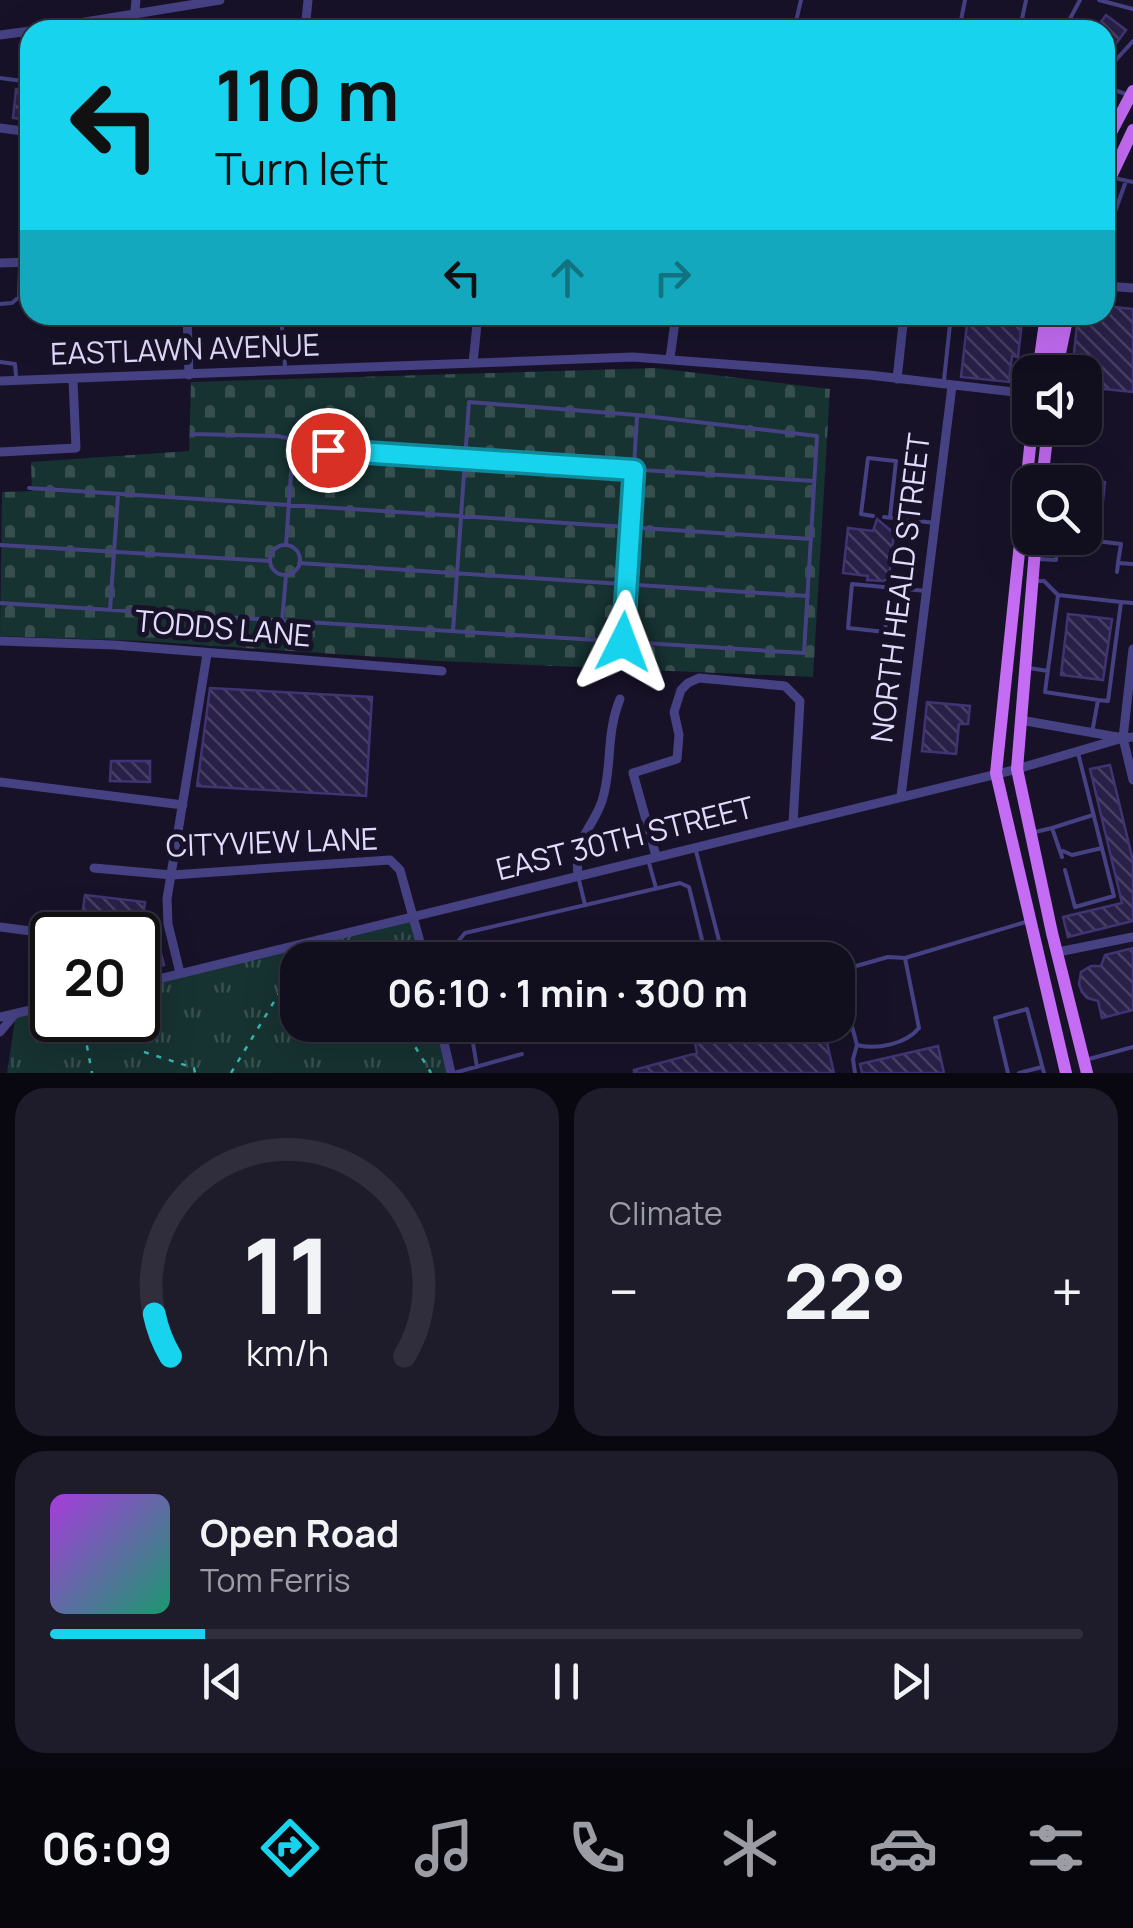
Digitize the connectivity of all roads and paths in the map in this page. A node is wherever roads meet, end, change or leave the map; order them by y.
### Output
1 (136, 0) edge
2 (220, 0) edge
3 (1098, 0) edge
4 (1133, 8) edge
5 (134, 16) junction
6 (105, 20) edge
7 (133, 20) edge
8 (1133, 41) edge
9 (1115, 61) edge
10 (1132, 94) edge
11 (1115, 125) edge
12 (1133, 130) edge
13 (1115, 167) edge
14 (1130, 181) edge
15 (1115, 213) edge
16 (20, 291) edge
17 (0, 304) edge
18 (187, 325) edge
19 (282, 325) edge
20 (477, 325) edge
21 (675, 325) edge
22 (904, 325) edge
23 (951, 325) edge
24 (1045, 325) edge
25 (1056, 325) edge
26 (1065, 325) edge
27 (1040, 355) edge
28 (1054, 355) edge
29 (1057, 355) edge
30 (670, 358) junction
31 (0, 362) edge
32 (473, 362) junction
33 (285, 371) junction
34 (189, 375) junction
35 (897, 379) junction
36 (72, 380) junction
37 (0, 381) edge
38 (17, 381) junction
39 (948, 385) junction
40 (1012, 392) edge
41 (637, 415) junction
42 (192, 434) dead end
43 (1030, 445) edge
44 (293, 448) junction
45 (0, 452) edge
46 (465, 459) junction
47 (634, 470) junction
48 (814, 481) junction
49 (29, 488) dead end
50 (118, 494) junction
51 (290, 505) junction
52 (461, 516) junction
53 (873, 516) dead end
54 (934, 523) junction
55 (630, 527) junction
56 (811, 539) junction
57 (1102, 542) edge
58 (0, 545) edge
59 (286, 546) junction
60 (114, 552) junction
61 (1034, 555) edge
62 (1056, 555) edge
63 (1034, 558) junction
64 (270, 561) junction
65 (300, 563) junction
66 (1118, 563) junction
67 (1133, 564) edge
68 (1117, 572) dead end
69 (457, 574) junction
70 (286, 576) junction
71 (1032, 580) junction
72 (627, 584) junction
73 (890, 588) junction
74 (926, 591) junction
75 (1058, 595) junction
76 (808, 596) junction
77 (1121, 602) junction
78 (1133, 603) edge
79 (0, 604) edge
80 (110, 610) junction
81 (282, 621) junction
82 (452, 631) junction
83 (0, 641) edge
84 (623, 642) junction
85 (1133, 650) edge
86 (207, 654) junction
87 (1024, 668) junction
88 (1048, 670) junction
89 (442, 672) dead end
90 (620, 699) dead end
91 (1098, 700) junction
92 (1020, 720) junction
93 (1092, 732) junction
94 (1128, 737) edge
95 (1078, 752) junction
96 (1017, 769) junction
97 (996, 773) junction
98 (1133, 780) edge
99 (0, 782) edge
100 (901, 796) junction
101 (183, 806) junction
102 (1094, 815) junction
103 (793, 822) junction
104 (1052, 828) junction
105 (1030, 833) junction
106 (695, 847) junction
107 (1102, 848) junction
108 (1061, 850) junction
109 (1062, 857) dead end
110 (652, 858) junction
111 (94, 868) dead end
112 (1065, 870) dead end
113 (172, 876) junction
114 (578, 876) junction
115 (656, 889) junction
116 (585, 906) junction
117 (415, 916) junction
118 (1029, 921) junction
119 (0, 928) edge
120 (30, 931) edge
121 (1133, 937) edge
122 (421, 942) edge
123 (458, 942) edge
124 (703, 942) edge
125 (719, 942) edge
126 (1058, 952) junction
127 (904, 958) junction
128 (180, 973) junction
129 (160, 978) edge
130 (280, 992) edge
131 (30, 1010) edge
132 (16, 1013) junction
133 (0, 1017) edge
134 (0, 1032) edge
135 (86, 1042) edge
136 (412, 1042) edge
137 (444, 1042) edge
138 (473, 1042) edge
139 (857, 1045) junction
140 (1133, 1047) edge
141 (144, 1052) dead end
142 (522, 1054) dead end
143 (477, 1066) junction
144 (1086, 1066) edge
145 (1043, 1070) edge
146 (92, 1073) edge
147 (196, 1073) edge
148 (231, 1073) edge
149 (431, 1073) edge
150 (452, 1073) edge
151 (854, 1073) edge
152 (1008, 1073) edge
153 (1019, 1073) edge
154 (1066, 1073) edge

1 - 5 street
2 - 5 street
3 - 4 lane
5 - 6 street
5 - 7 street
8 - 9 lane
10 - 11 main road
12 - 13 main road
14 - 15 lane
16 - 17 lane
18 - 34 street
19 - 33 lane
20 - 32 street
21 - 30 street
22 - 35 street
23 - 39 lane
24 - 27 main road
25 - 28 main road
26 - 29 main road
30 - 32 street, EASTLAWN AVENUE
30 - 35 street, EASTLAWN AVENUE
31 - 38 lane
32 - 33 street, EASTLAWN AVENUE
33 - 34 street, EASTLAWN AVENUE
34 - 36 street, EASTLAWN AVENUE
35 - 39 street, EASTLAWN AVENUE
36 - 38 street, EASTLAWN AVENUE
36 - 45 street
37 - 38 street, EASTLAWN AVENUE
39 - 40 street, EASTLAWN AVENUE
39 - 54 street, NORTH HEALD STREET
41 - 46 lane
41 - 47 lane
41 - 48 lane
42 - 44 lane
43 - 97 main road
44 - 46 lane
44 - 51 lane
46 - 47 lane
46 - 52 lane
47 - 48 lane
47 - 55 lane
48 - 56 lane
49 - 50 lane
50 - 51 lane
50 - 60 lane
51 - 52 lane
51 - 59 lane
52 - 55 lane
52 - 69 lane
53 - 54 lane
54 - 74 street, NORTH HEALD STREET
55 - 56 lane
55 - 72 lane
56 - 76 lane
57 - 66 lane
58 - 60 lane
59 - 64 lane
59 - 65 lane
60 - 64 lane
60 - 80 lane
61 - 63 main road
62 - 63 lane
63 - 71 main road
64 - 70 lane
65 - 69 lane
65 - 70 lane
66 - 67 lane
66 - 68 lane
69 - 72 lane
69 - 82 lane
70 - 81 lane
71 - 75 lane
71 - 87 main road
72 - 76 lane
72 - 84 lane
73 - 73 lane
73 - 74 lane
74 - 100 street, NORTH HEALD STREET
75 - 77 lane
75 - 88 lane
76 - 84 lane
77 - 78 lane
77 - 91 lane
79 - 80 lane
80 - 81 lane
81 - 82 lane
82 - 84 lane
83 - 86 street, TODDS LANE
85 - 94 street
86 - 89 street, TODDS LANE
86 - 101 street
87 - 88 lane
87 - 92 main road
88 - 91 lane
90 - 114 street
91 - 93 lane
92 - 93 street
92 - 96 main road
93 - 94 street
94 - 95 street, EAST 30TH STREET
94 - 98 street
95 - 96 street, EAST 30TH STREET
95 - 102 lane
96 - 97 street, EAST 30TH STREET
96 - 105 main road
97 - 100 street, EAST 30TH STREET
97 - 118 main road
99 - 101 street
100 - 103 street, EAST 30TH STREET
101 - 113 street
102 - 104 lane
102 - 107 lane
103 - 106 street, EAST 30TH STREET
103 - 110 street
104 - 105 lane
104 - 108 lane
105 - 126 main road
106 - 110 street, EAST 30TH STREET
106 - 125 lane
107 - 108 lane
107 - 112 lane
108 - 109 lane
110 - 114 street, EAST 30TH STREET
110 - 115 lane
111 - 113 street, CITYVIEW LANE
113 - 117 street, CITYVIEW LANE
113 - 128 street
114 - 116 lane
114 - 117 street, EAST 30TH STREET
115 - 116 lane
115 - 124 lane
116 - 123 lane
117 - 122 street
117 - 128 street, EAST 30TH STREET
118 - 127 lane
118 - 154 main road
119 - 120 street
121 - 126 street
126 - 144 main road
127 - 139 lane
127 - 139 lane
128 - 129 street, EAST 30TH STREET
130 - 148 path
131 - 132 street
132 - 133 street
132 - 134 street
135 - 146 path
136 - 149 path
137 - 150 street
138 - 143 lane
139 - 151 lane
140 - 144 lane
141 - 147 path
142 - 143 lane
143 - 150 lane
145 - 152 lane
145 - 153 lane

